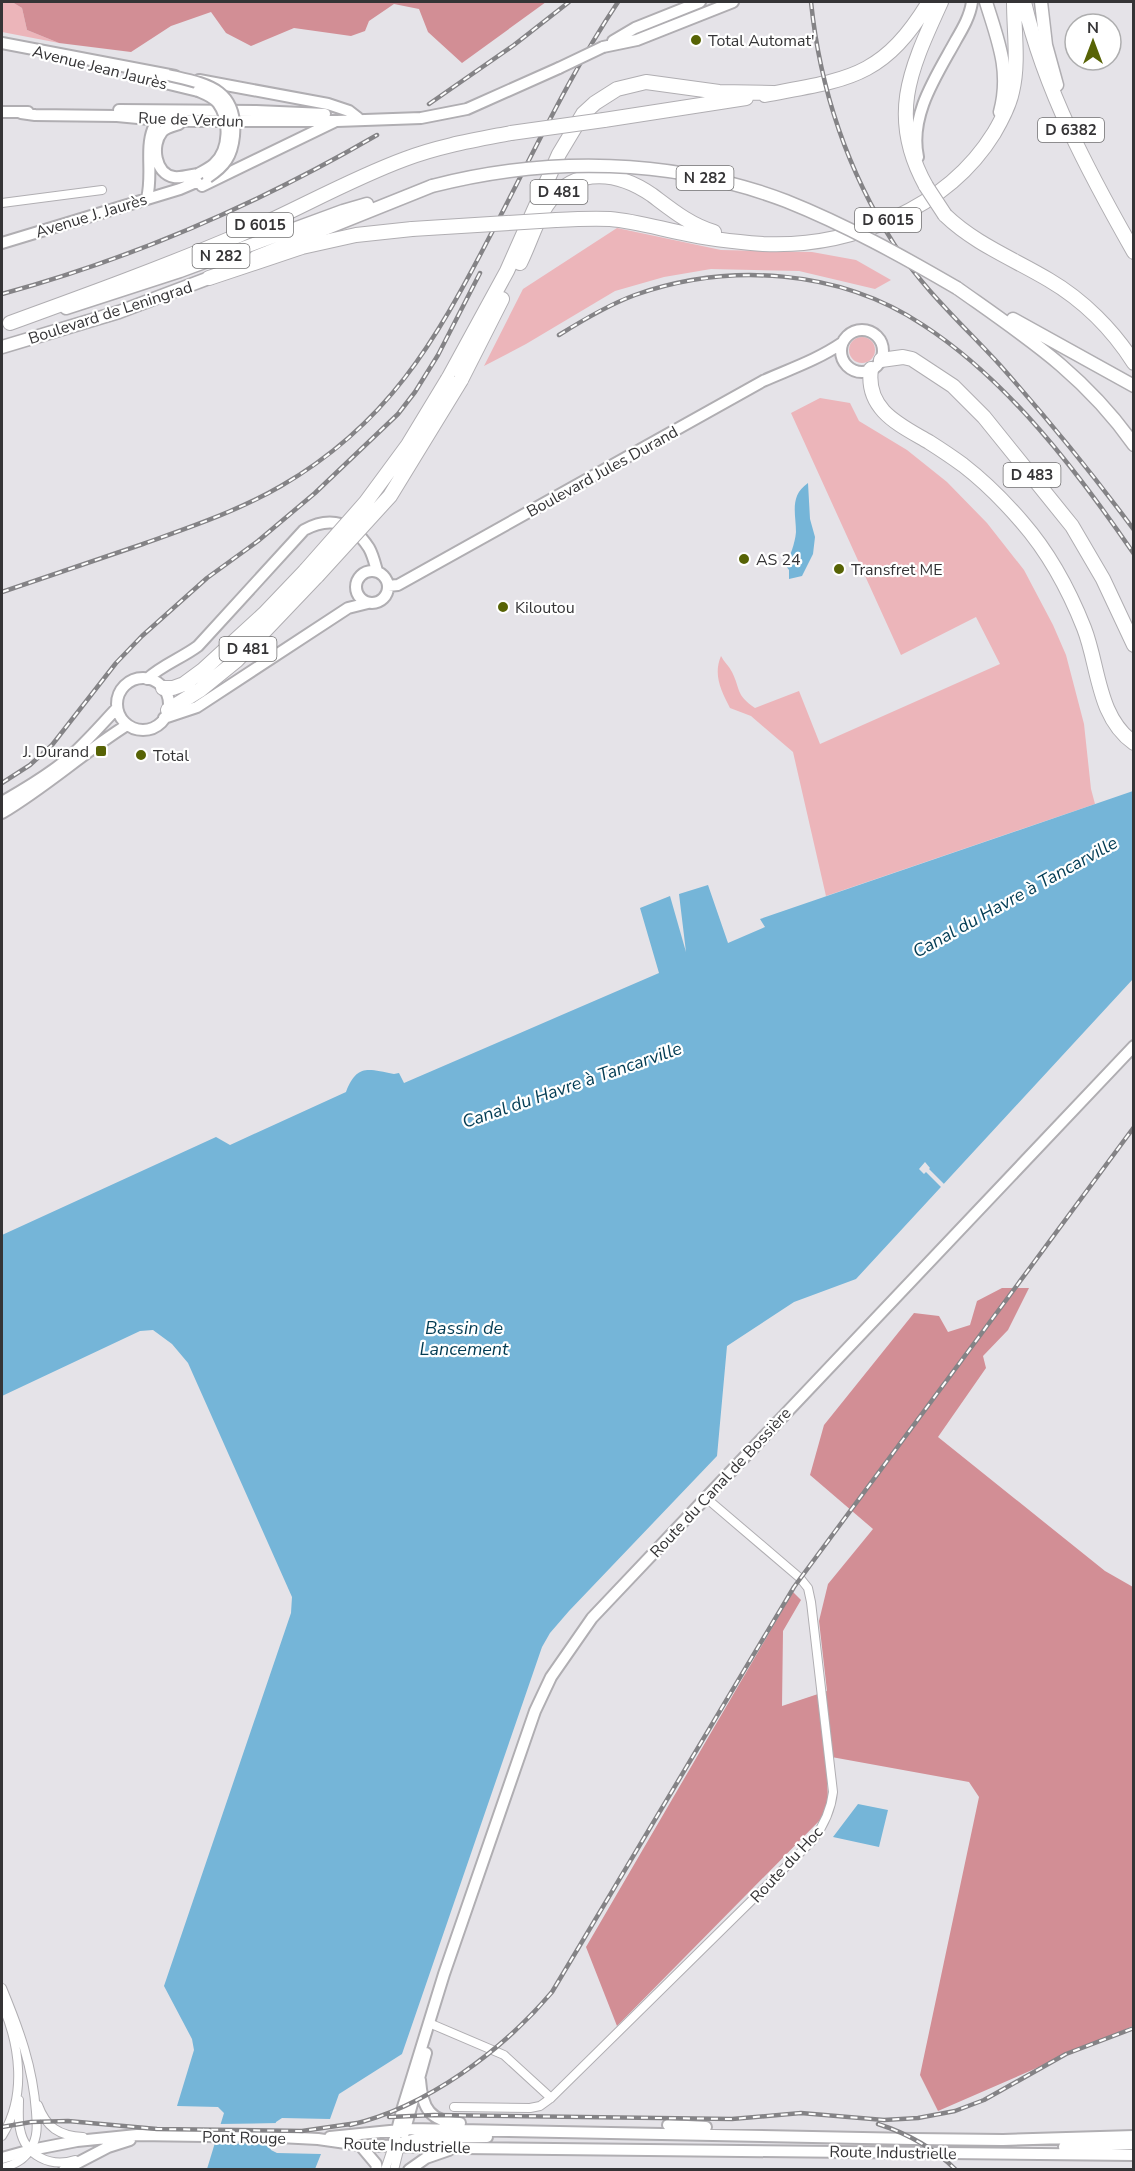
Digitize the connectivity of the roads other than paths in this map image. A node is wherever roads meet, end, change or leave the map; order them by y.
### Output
1 (699, 2) edge
2 (733, 2) edge
3 (930, 2) edge
4 (941, 2) edge
5 (972, 2) edge
6 (986, 2) edge
7 (1014, 2) edge
8 (1024, 2) edge
9 (1041, 2) edge
10 (2, 43) edge
11 (603, 47) junction
12 (168, 75) junction
13 (773, 93) junction
14 (179, 110) junction
15 (2, 112) edge
16 (21, 113) junction
17 (117, 116) junction
18 (359, 118) junction
19 (159, 120) junction
20 (195, 121) junction
21 (337, 121) junction
22 (995, 131) junction
23 (151, 138) junction
24 (1076, 140) junction
25 (203, 175) junction
26 (432, 186) junction
27 (926, 186) junction
28 (180, 189) junction
29 (102, 190) dead end
30 (147, 198) junction
31 (2, 202) edge
32 (2, 243) edge
33 (749, 243) junction
34 (1134, 252) edge
35 (209, 278) junction
36 (957, 288) junction
37 (6, 324) edge
38 (842, 343) junction
39 (2, 347) edge
40 (819, 359) junction
41 (844, 362) junction
42 (1134, 363) edge
43 (876, 365) junction
44 (454, 380) junction
45 (1134, 386) edge
46 (1134, 445) edge
47 (377, 571) junction
48 (311, 573) junction
49 (388, 586) junction
50 (368, 603) junction
51 (1134, 645) edge
52 (147, 679) junction
53 (163, 688) junction
54 (117, 708) junction
55 (166, 714) junction
56 (127, 725) junction
57 (1134, 743) edge
58 (2, 802) edge
59 (2, 813) edge
60 (1134, 1046) edge
61 (705, 1497) junction
62 (2, 1989) edge
63 (2, 2004) edge
64 (429, 2027) junction
65 (420, 2079) junction
66 (18, 2084) junction
67 (35, 2095) junction
68 (551, 2098) junction
69 (454, 2107) dead end
70 (358, 2133) junction
71 (772, 2135) junction
72 (2, 2136) edge
73 (126, 2136) junction
74 (151, 2136) junction
75 (1134, 2136) edge
76 (318, 2139) junction
77 (400, 2139) junction
78 (1134, 2144) edge
79 (360, 2145) junction
80 (462, 2148) junction
81 (31, 2150) junction
82 (1039, 2153) junction
83 (1082, 2154) junction
84 (90, 2155) junction
85 (1134, 2155) edge
86 (2, 2158) edge
87 (1134, 2162) edge
88 (2, 2168) edge
89 (64, 2169) edge
90 (377, 2169) edge
91 (385, 2169) edge
92 (394, 2169) edge
93 (409, 2169) edge

1 - 11 main road, Rue de Verdun
2 - 11 main road, Rue de Verdun
3 - 13 highway, D 6015
4 - 27 highway
5 - 27 main road
6 - 22 main road
7 - 22 highway, D 6015
8 - 24 highway, D 6382
9 - 24 main road
10 - 12 main road, Avenue Jean Jaurès
10 - 25 main road, Avenue Jean Jaurès, bridge
11 - 18 main road, Rue de Verdun, bridge
12 - 18 main road
12 - 25 main road, bridge
13 - 37 highway, D 6015, bridge
13 - 44 highway, D 481
14 - 16 main road, Rue de Verdun
14 - 18 main road, Rue de Verdun
14 - 19 main road
15 - 16 main road, Rue de Verdun
16 - 17 main road, Rue de Verdun
17 - 19 main road, Rue de Verdun
17 - 23 main road
18 - 21 main road, Rue de Verdun
19 - 20 main road, Rue de Verdun
19 - 23 main road
20 - 21 main road, Rue de Verdun
20 - 25 main road
21 - 28 main road, Avenue J. Jaurès
22 - 33 highway, D 6015
23 - 30 main road
24 - 34 highway, D 6382
25 - 28 main road
26 - 35 main road, Boulevard de Leningrad / N 282
26 - 36 main road, N 282, bridge
26 - 37 main road, Boulevard de Leningrad / N 282
27 - 42 highway, bridge
28 - 30 main road, Avenue J. Jaurès
29 - 31 street
30 - 32 main road, Avenue J. Jaurès
33 - 35 highway, D 6015, bridge
33 - 44 highway, D 481
35 - 39 main road, Boulevard de Leningrad / D 6015
36 - 45 main road, N 282
36 - 46 main road
38 - 40 main road
38 - 41 main road
38 - 43 main road
40 - 41 main road
40 - 49 main road, Boulevard Jules Durand
41 - 43 main road
43 - 51 highway, D 483
43 - 57 highway
44 - 48 highway, D 481, bridge
47 - 49 main road
47 - 50 main road
47 - 52 main road
48 - 53 highway, D 481
48 - 55 highway, D 481
49 - 50 main road
50 - 55 main road
52 - 53 main road
52 - 54 main road
53 - 55 main road
54 - 56 main road
54 - 58 main road
55 - 56 main road
56 - 59 main road
60 - 61 main road, Route du Canal de Bossière
61 - 64 main road, Route du Canal de Bossière
61 - 68 street, Route du Hoc
62 - 67 street
63 - 66 street
64 - 65 main road, Route du Canal de Bossière
64 - 68 street
64 - 70 main road
64 - 77 main road, Route du Canal de Bossière
65 - 71 main road
65 - 77 main road, Route du Canal de Bossière
66 - 72 street
66 - 81 street
67 - 73 street
67 - 81 street
68 - 69 street, Route du Hoc
70 - 76 main road, Route Industrielle
70 - 77 main road, Route Industrielle
71 - 75 main road, Route Industrielle
71 - 77 main road, Route Industrielle
73 - 74 main road
73 - 81 main road
74 - 76 main road, Pont Rouge
74 - 84 main road
76 - 79 main road, Route Industrielle
77 - 79 main road, Route Industrielle
77 - 80 main road, Route Industrielle
77 - 91 street, Route du Canal de Bossière
77 - 92 street, Route du Canal de Bossière
78 - 82 main road
79 - 90 main road
80 - 82 main road, Route Industrielle
80 - 93 main road
81 - 84 street
81 - 86 main road
81 - 88 street
82 - 83 main road, Route Industrielle
83 - 85 main road, Route Industrielle
83 - 87 main road
84 - 89 main road

